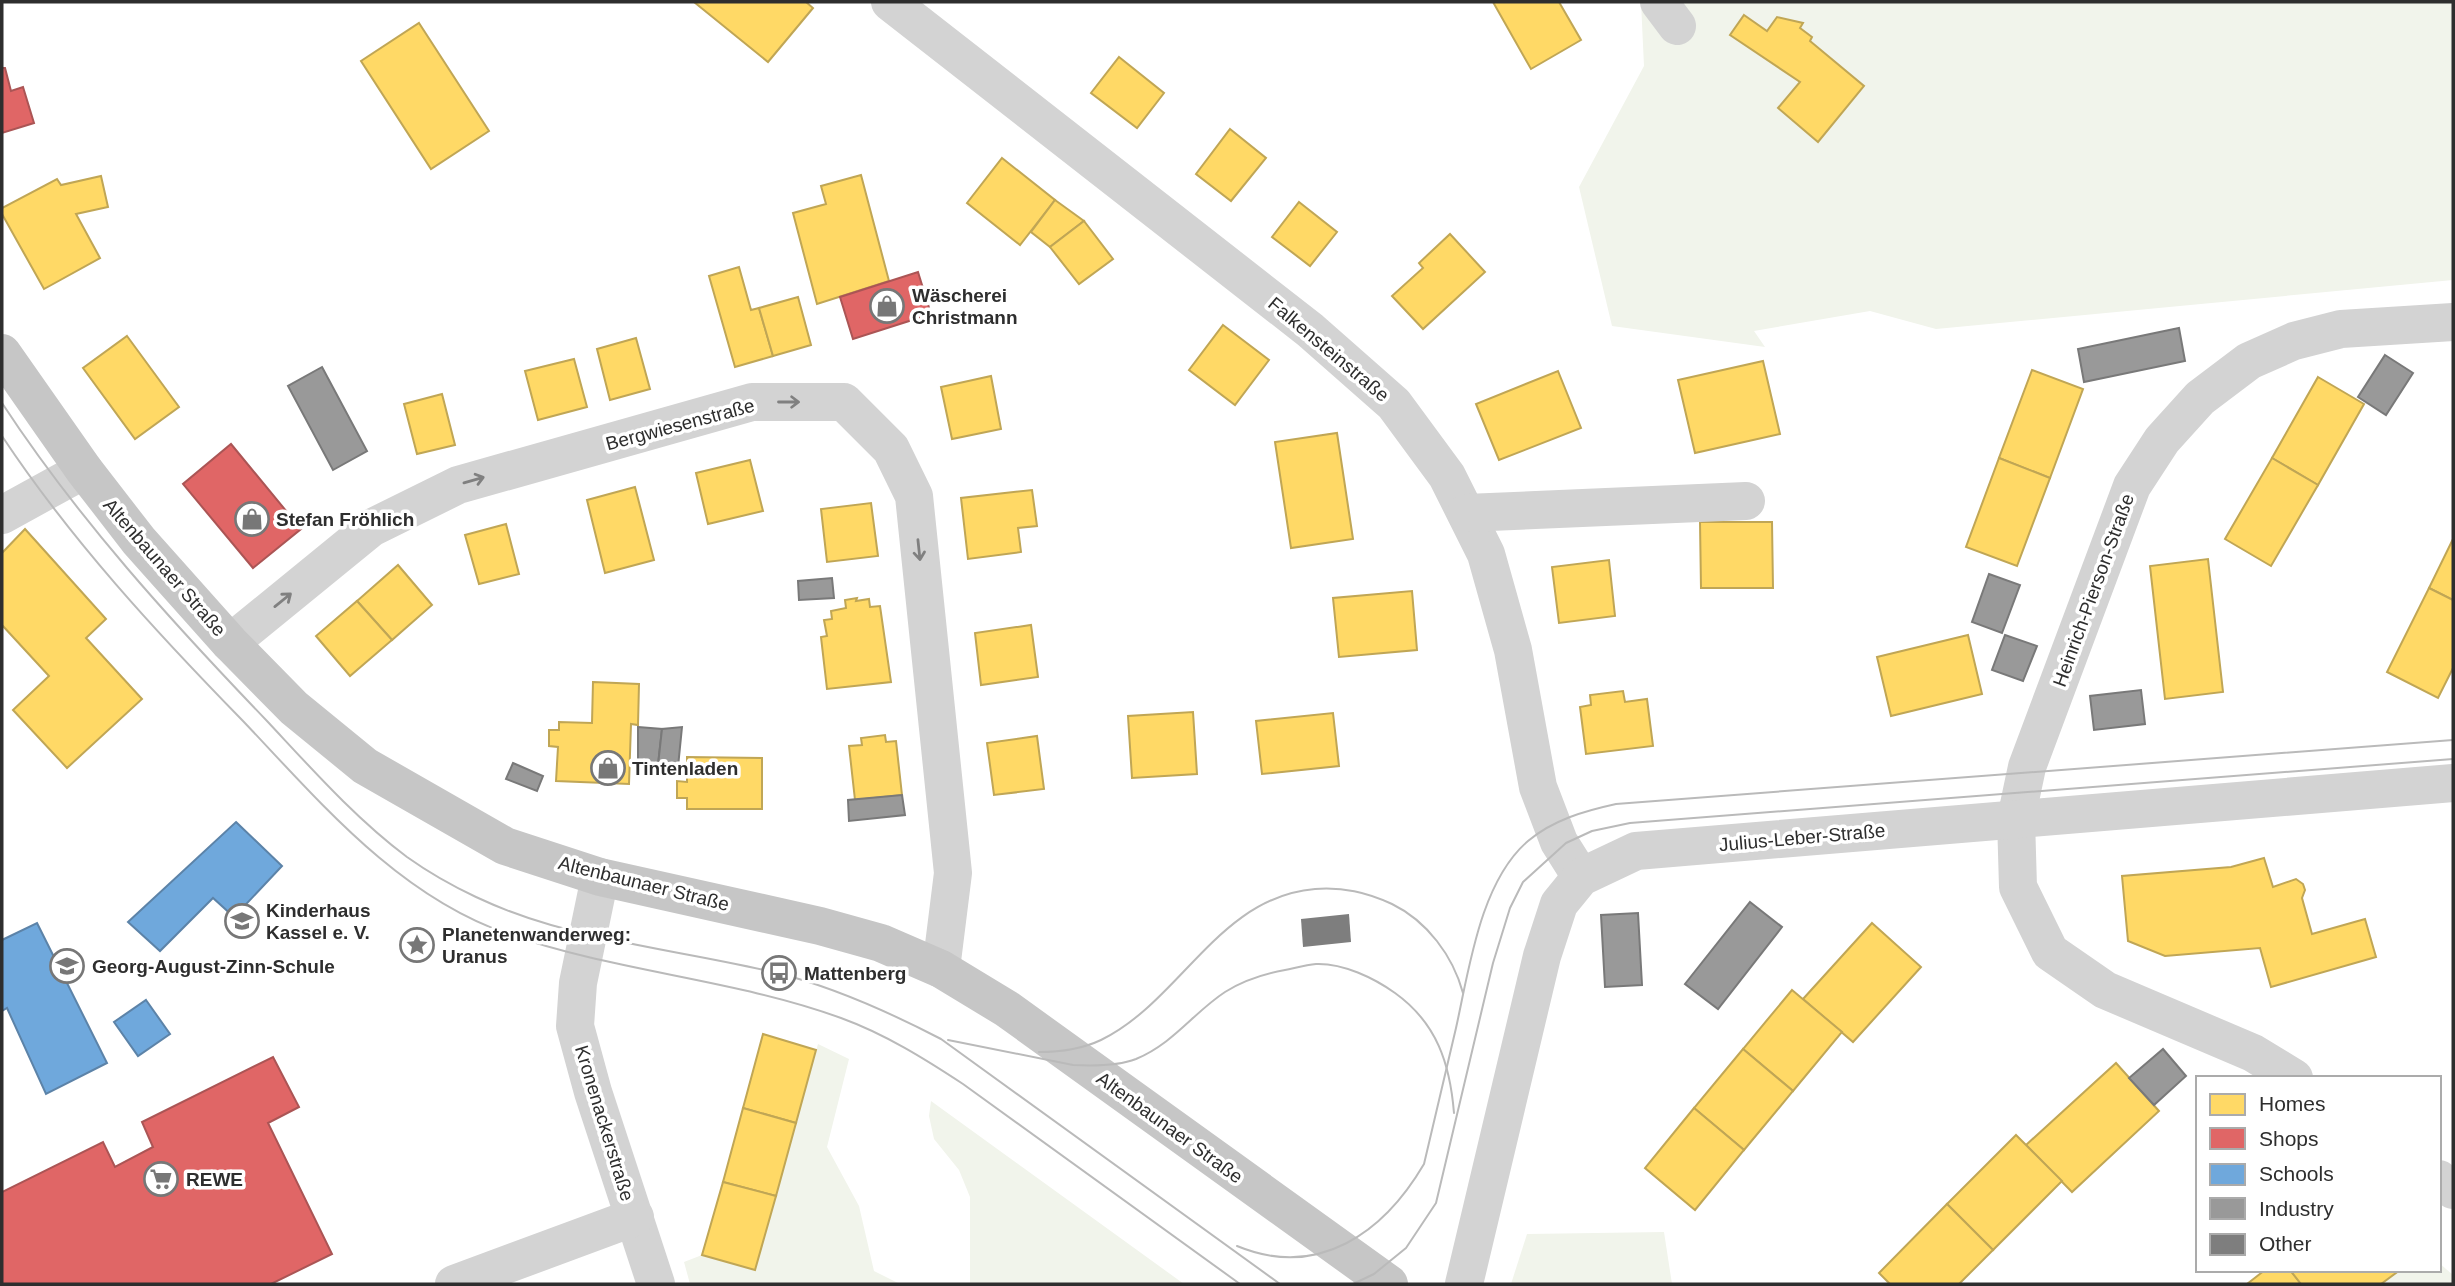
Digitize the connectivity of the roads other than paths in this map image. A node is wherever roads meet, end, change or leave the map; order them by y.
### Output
1 (890, 2) edge
2 (2453, 322) edge
3 (2, 353) edge
4 (84, 471) junction
5 (8, 500) edge
6 (1746, 501) dead end
7 (1466, 513) junction
8 (230, 643) junction
9 (2453, 783) edge
10 (2016, 818) junction
11 (600, 877) junction
12 (1581, 877) junction
13 (941, 969) junction
14 (2291, 1076) edge
15 (635, 1217) junction
16 (454, 1284) edge
17 (656, 1284) edge
18 (1389, 1284) edge
19 (1464, 1284) edge

1 - 7 street, Falkensteinstraße
2 - 10 street, Heinrich-Pierson-Straße
3 - 4 main road, Altenbaunaer Straße
4 - 5 street
4 - 8 main road, Altenbaunaer Straße
6 - 7 street
7 - 12 street, Falkensteinstraße
8 - 11 main road, Altenbaunaer Straße
8 -> 13 street, Bergwiesenstraße
9 - 10 street, Julius-Leber-Straße
10 - 12 street, Julius-Leber-Straße
10 - 14 street, Heinrich-Pierson-Straße
11 - 13 main road, Altenbaunaer Straße
11 - 15 street, Kronenackerstraße
12 - 19 street, Julius-Leber-Straße
13 - 18 main road, Altenbaunaer Straße
15 - 16 street
15 - 17 street, Kronenackerstraße

